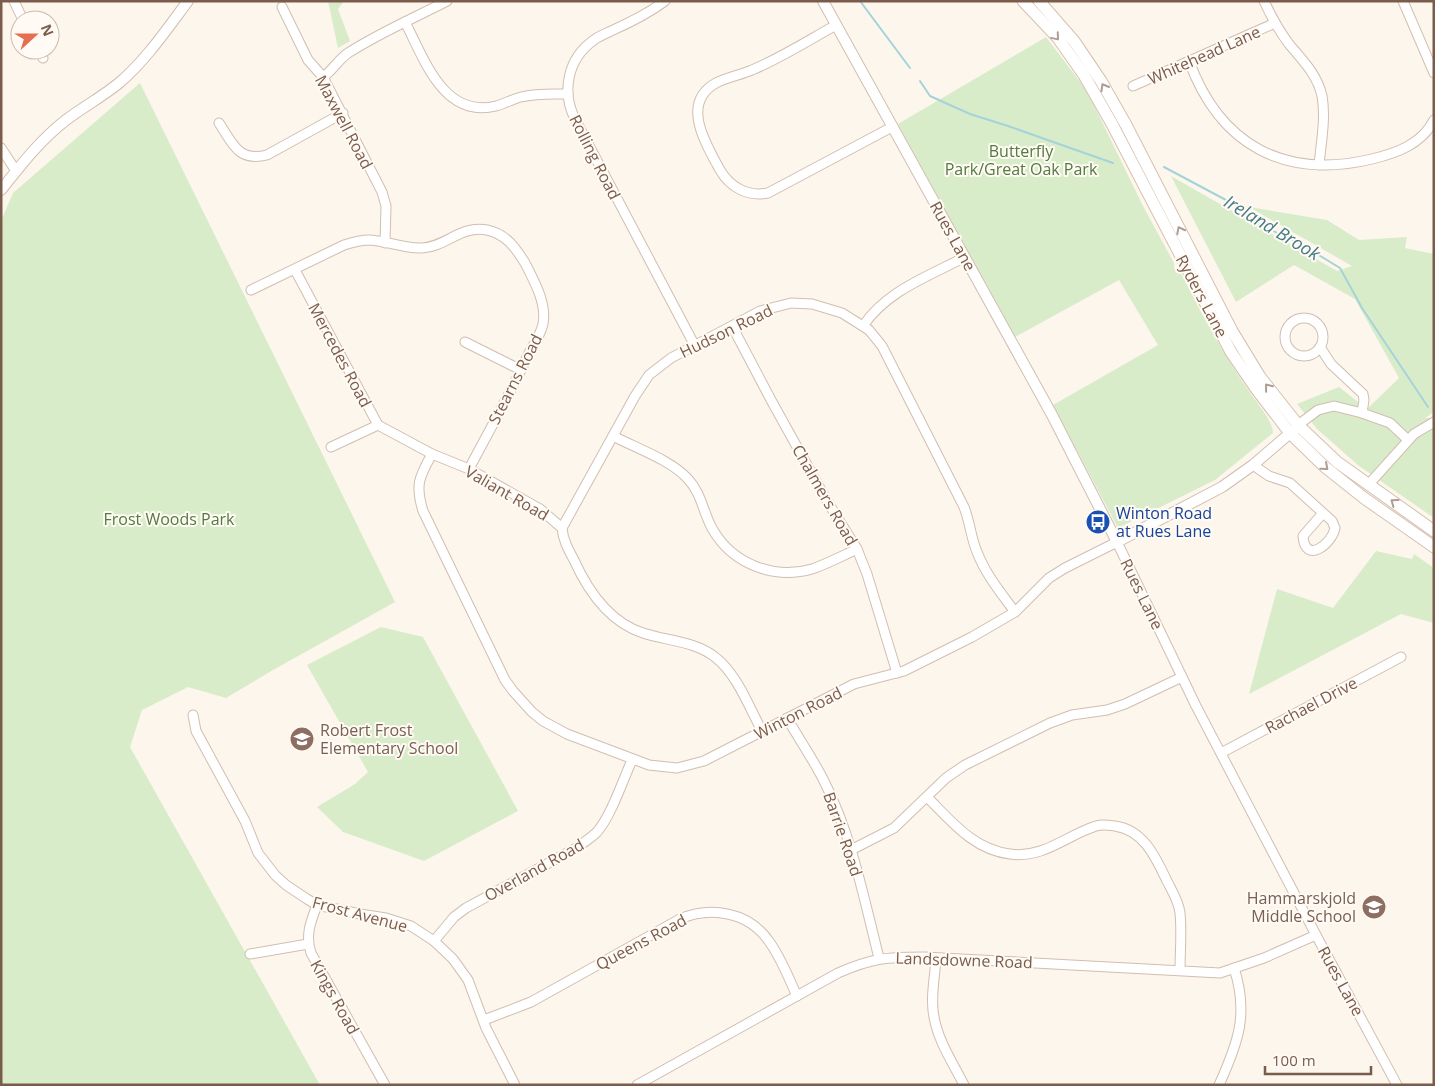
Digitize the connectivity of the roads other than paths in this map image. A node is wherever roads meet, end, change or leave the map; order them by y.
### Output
1 (188, 1) edge
2 (447, 1) edge
3 (665, 1) edge
4 (823, 1) edge
5 (1022, 1) edge
6 (1039, 1) edge
7 (1264, 1) edge
8 (1403, 1) edge
9 (282, 6) dead end
10 (405, 22) junction
11 (1275, 23) junction
12 (836, 25) junction
13 (1189, 61) junction
14 (1434, 73) edge
15 (323, 77) junction
16 (1133, 86) dead end
17 (568, 94) junction
18 (343, 114) junction
19 (1434, 120) edge
20 (219, 123) dead end
21 (892, 127) junction
22 (1, 148) edge
23 (1319, 165) junction
24 (16, 171) junction
25 (1, 190) edge
26 (385, 243) junction
27 (965, 257) junction
28 (295, 270) junction
29 (251, 290) dead end
30 (732, 326) junction
31 (863, 326) junction
32 (465, 342) dead end
33 (695, 346) junction
34 (1320, 347) junction
35 (521, 370) junction
36 (1362, 413) junction
37 (1434, 422) edge
38 (378, 425) junction
39 (1294, 430) junction
40 (392, 433) joint
41 (613, 436) junction
42 (1408, 440) junction
43 (332, 447) dead end
44 (432, 454) junction
45 (1254, 465) junction
46 (469, 469) junction
47 (1369, 484) junction
48 (1323, 513) dead end
49 (562, 528) junction
50 (1434, 531) edge
51 (1117, 542) junction
52 (1434, 547) edge
53 (857, 549) junction
54 (1015, 612) junction
55 (1401, 657) dead end
56 (897, 673) junction
57 (1182, 677) junction
58 (193, 715) dead end
59 (786, 718) junction
60 (762, 731) junction
61 (1221, 753) junction
62 (632, 760) junction
63 (927, 797) junction
64 (851, 850) junction
65 (317, 905) junction
66 (1316, 935) junction
67 (434, 941) junction
68 (308, 944) junction
69 (250, 954) dead end
70 (879, 958) junction
71 (936, 958) junction
72 (1234, 968) junction
73 (1180, 970) junction
74 (797, 996) junction
75 (484, 1020) junction
76 (385, 1085) edge
77 (515, 1085) edge
78 (637, 1085) edge
79 (964, 1085) edge
80 (1219, 1085) edge
81 (1397, 1085) edge

1 - 24 street
2 - 10 street
3 - 17 street, Rolling Road
4 - 12 street, Rues Lane
5 -> 39 main road, Ryders Lane
39 -> 6 main road, Ryders Lane
7 - 11 street
8 - 14 street
9 - 15 street, Maxwell Road
10 - 15 street
10 - 17 street
11 - 13 street, Whitehead Lane
11 - 23 street
12 - 21 street, Rues Lane
12 - 21 street
13 - 16 street, Whitehead Lane
13 - 23 street
15 - 18 street, Maxwell Road
17 - 33 street, Rolling Road
18 - 20 street
18 - 26 street, Maxwell Road
19 - 23 street
21 - 27 street, Rues Lane
22 - 24 street
24 - 25 street
26 - 28 street, Stearns Road
26 - 35 street, Stearns Road
27 - 31 street
27 - 51 street, Rues Lane
28 - 29 street, Stearns Road
28 - 38 street, Mercedes Road
30 - 31 street, Hudson Road
30 - 33 street, Hudson Road
30 - 53 street, Chalmers Road
31 - 54 street, Hudson Road
32 - 35 street
33 - 41 street, Hudson Road
34 - 34 street
34 - 36 street
35 - 46 street, Stearns Road
36 - 39 street
36 - 42 street
37 - 42 street
38 - 40 street, Mercedes Road
38 - 43 street
39 - 45 street, Winton Road
39 - 47 main road, Ryders Lane
39 -> 52 main road, Ryders Lane
40 - 44 street, Valiant Road
41 - 49 street, Hudson Road
41 - 53 street
42 - 47 street
44 - 46 street, Valiant Road
44 - 62 street, Winton Road
45 - 48 street
45 - 51 street, Winton Road
46 - 49 street, Valiant Road
50 -> 47 main road, Ryders Lane
49 - 60 street, Valiant Road
51 - 54 street, Winton Road
51 - 57 street, Rues Lane
53 - 56 street, Chalmers Road
54 - 56 street, Winton Road
55 - 61 street, Rachael Drive
56 - 59 street, Winton Road
57 - 61 street, Rues Lane
57 - 63 street
58 - 65 street, Frost Avenue
59 - 60 street, Winton Road
59 - 64 street, Barrie Road
60 - 62 street, Winton Road
61 - 66 street, Rues Lane
62 - 67 street, Overland Road
63 - 64 street
63 - 73 street
64 - 70 street, Barrie Road
65 - 67 street, Frost Avenue
65 - 68 street, Kings Road
66 - 72 street, Landsdowne Road
66 - 81 street, Rues Lane
67 - 75 street, Frost Avenue
68 - 69 street
68 - 76 street, Kings Road
70 - 71 street, Landsdowne Road
70 - 74 street, Landsdowne Road
71 - 73 street, Landsdowne Road
71 - 79 street
72 - 73 street, Landsdowne Road
72 - 80 street
74 - 75 street, Queens Road
74 - 78 street, Landsdowne Road
75 - 77 street, Frost Avenue

